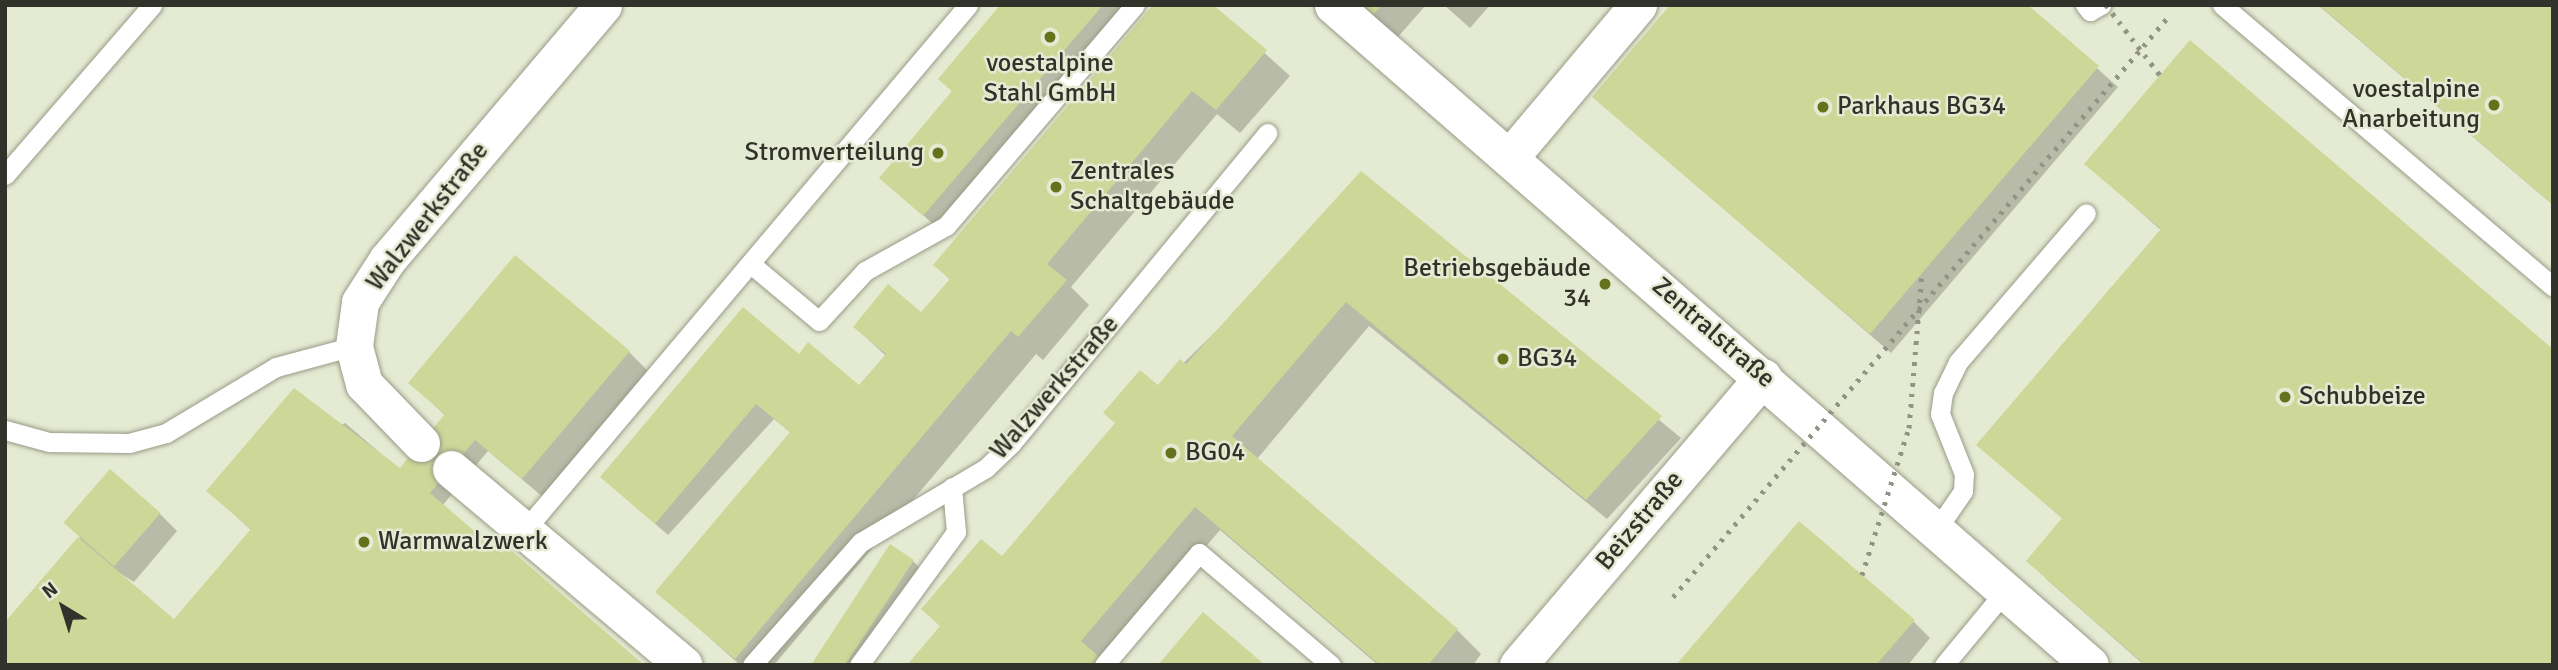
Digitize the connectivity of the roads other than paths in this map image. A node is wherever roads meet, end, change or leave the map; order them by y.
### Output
1 (152, 5) edge
2 (603, 5) edge
3 (968, 5) edge
4 (1135, 5) edge
5 (1333, 5) edge
6 (1638, 5) edge
7 (2085, 5) edge
8 (2101, 5) edge
9 (2221, 5) edge
10 (1267, 133) dead end
11 (1510, 157) junction
12 (5, 175) edge
13 (2086, 213) dead end
14 (752, 265) junction
15 (2553, 288) edge
16 (354, 346) junction
17 (1763, 377) junction
18 (5, 430) edge
19 (421, 443) dead end
20 (451, 469) dead end
21 (952, 487) junction
22 (1937, 529) junction
23 (524, 531) junction
24 (2006, 590) junction
25 (684, 665) edge
26 (752, 665) edge
27 (859, 665) edge
28 (1104, 665) edge
29 (1331, 665) edge
30 (1518, 665) edge
31 (1944, 665) edge
32 (2090, 665) edge

1 - 12 lane
2 - 16 street, Walzwerkstraße
3 - 14 lane
4 - 14 lane
5 - 11 street, Zentralstraße
6 - 11 street
7 - 8 lane
9 - 15 lane
10 - 21 lane, Walzwerkstraße
11 - 17 street, Zentralstraße
13 - 22 lane
14 - 23 lane
16 - 18 lane
16 - 19 street, Walzwerkstraße
17 - 22 street, Zentralstraße
17 - 30 street, Beizstraße
20 - 23 street
21 - 26 lane, Walzwerkstraße
21 - 27 lane
22 - 24 street, Zentralstraße
23 - 25 street
24 - 31 lane
24 - 32 street, Zentralstraße
28 - 29 lane

